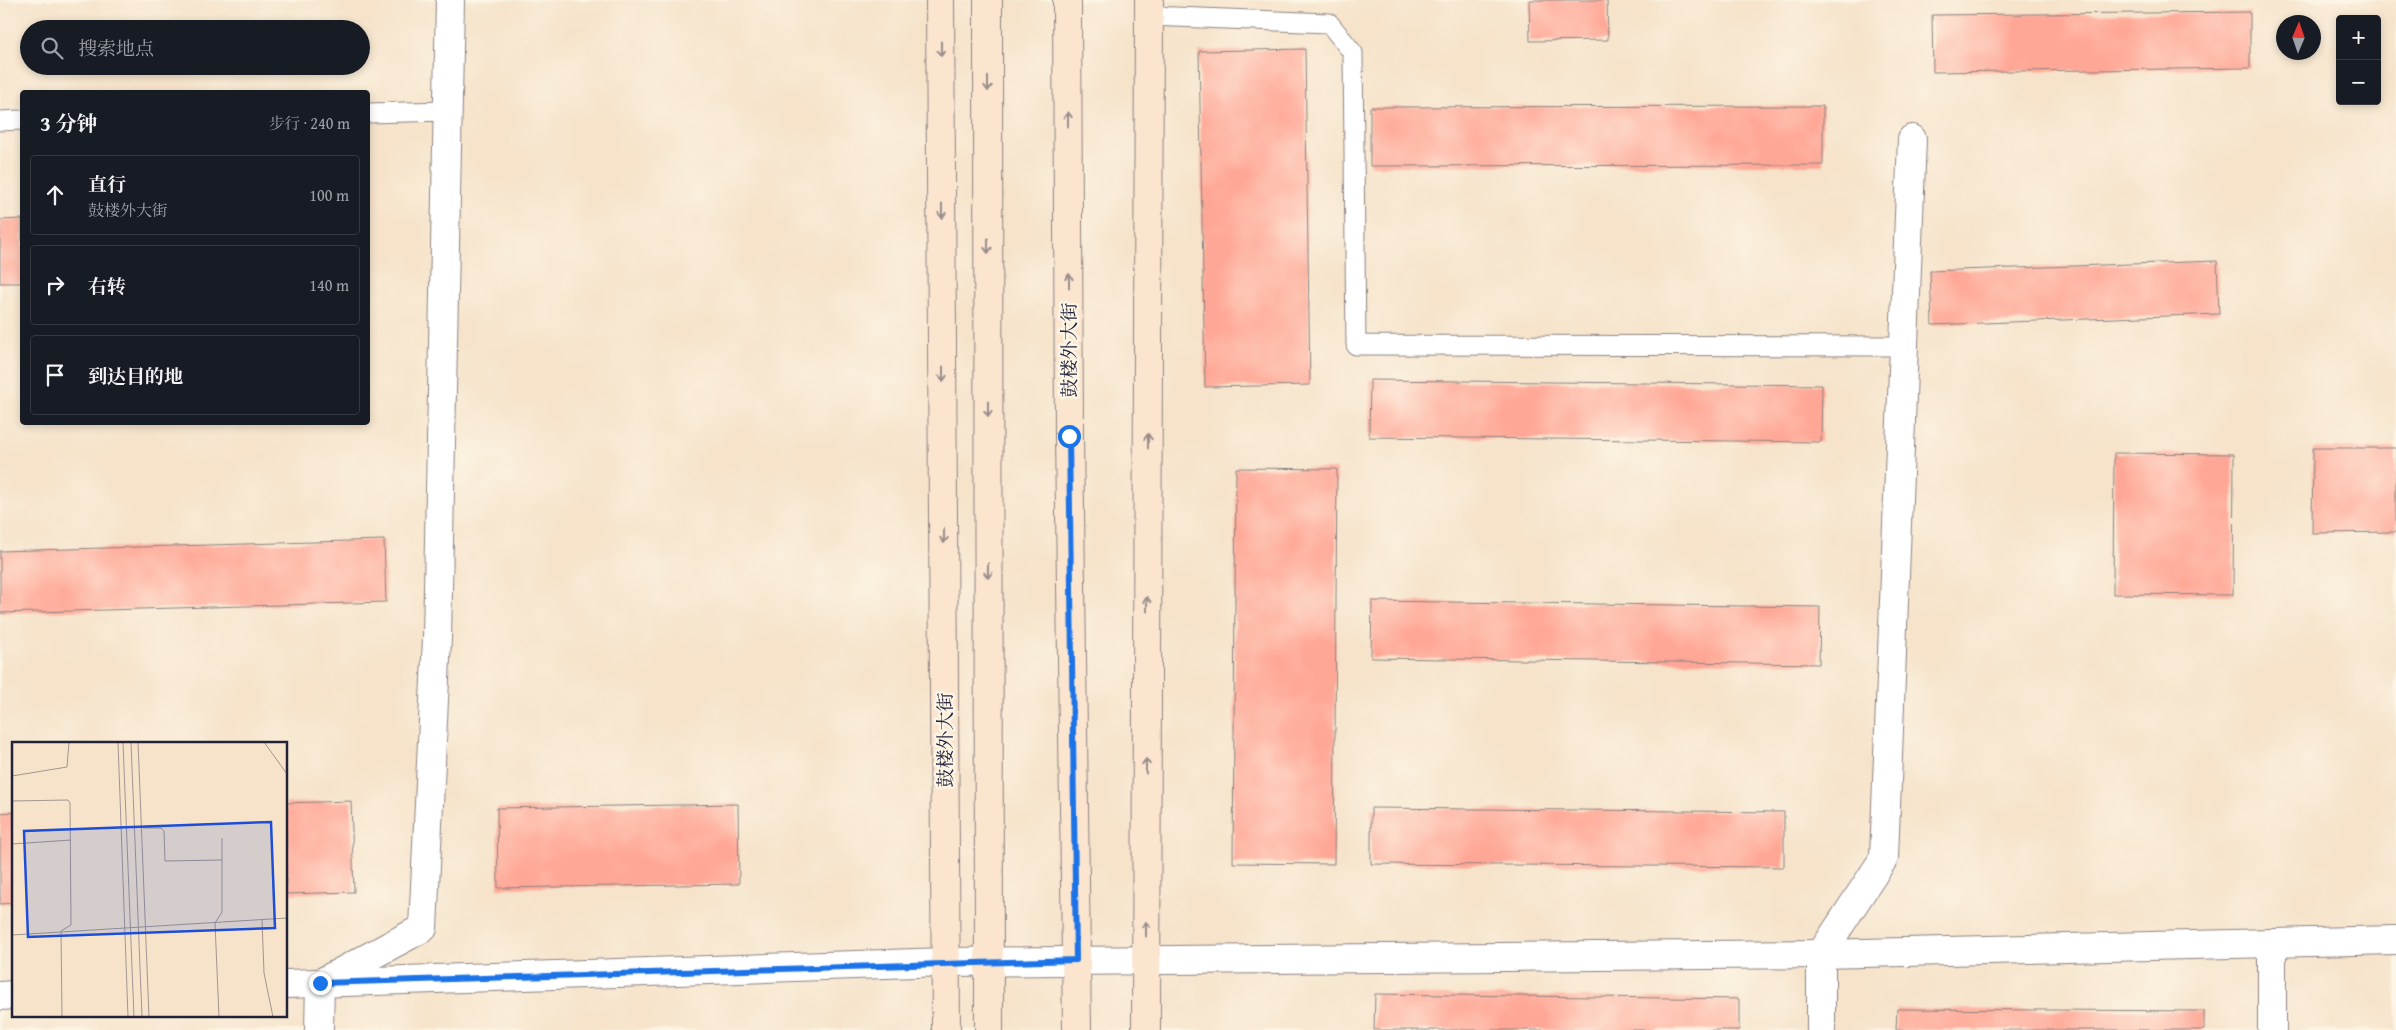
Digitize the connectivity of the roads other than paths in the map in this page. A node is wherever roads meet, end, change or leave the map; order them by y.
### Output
1 (450, 0) edge
2 (940, 0) edge
3 (988, 0) edge
4 (1068, 0) edge
5 (1149, 8) edge
6 (447, 111) junction
7 (370, 113) edge
8 (20, 120) edge
9 (0, 121) edge
10 (1912, 139) dead end
11 (1904, 346) junction
12 (2396, 940) edge
13 (2272, 943) junction
14 (1821, 954) junction
15 (1146, 959) junction
16 (1076, 960) junction
17 (947, 962) junction
18 (988, 962) junction
19 (320, 983) junction
20 (288, 984) edge
21 (320, 1030) edge
22 (946, 1030) edge
23 (989, 1030) edge
24 (1077, 1030) edge
25 (1146, 1030) edge
26 (1821, 1030) edge
27 (2272, 1030) edge

1 - 6 street
2 -> 17 main road, 鼓楼外大街
3 -> 18 main road
16 -> 4 main road, 鼓楼外大街
5 - 11 lane
15 -> 5 main road
6 - 7 lane
6 - 19 street
8 - 9 lane
10 - 11 street
11 - 14 street
12 - 13 street
13 - 14 street
13 - 27 street
14 - 15 street
14 - 26 street
15 - 16 street
15 - 25 main road
16 - 18 street
16 - 24 main road, 鼓楼外大街
17 - 18 street
17 - 19 street
17 - 22 main road, 鼓楼外大街
18 - 23 main road
19 - 20 street
19 - 21 street

